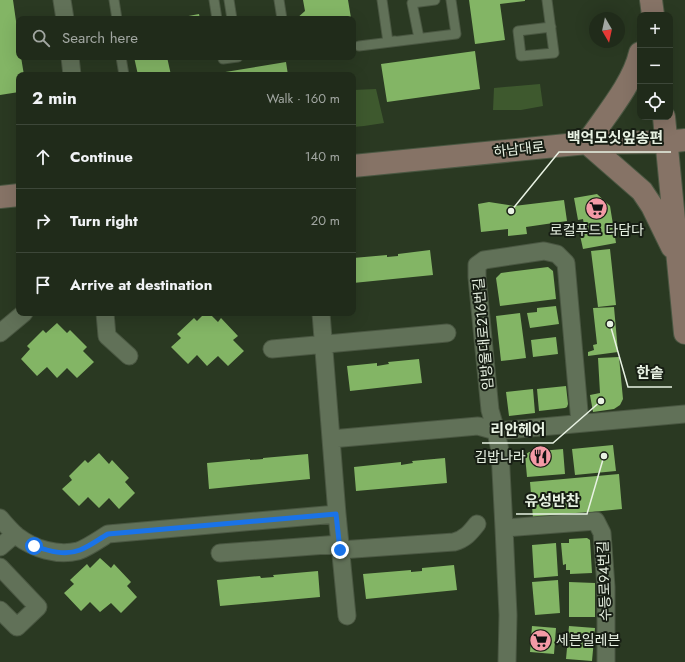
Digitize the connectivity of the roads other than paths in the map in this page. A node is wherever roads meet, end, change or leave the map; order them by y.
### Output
1 (62, 0) edge
2 (114, 0) edge
3 (214, 0) edge
4 (230, 0) edge
5 (279, 0) edge
6 (382, 0) edge
7 (434, 0) edge
8 (451, 0) edge
9 (547, 0) edge
10 (65, 16) edge
11 (117, 16) edge
12 (217, 16) edge
13 (232, 16) edge
14 (282, 16) edge
15 (551, 27) junction
16 (418, 38) junction
17 (359, 46) dead end
18 (70, 60) edge
19 (122, 60) edge
20 (637, 64) edge
21 (72, 72) edge
22 (124, 72) edge
23 (666, 120) edge
24 (676, 141) edge
25 (587, 142) junction
26 (356, 166) edge
27 (16, 195) edge
28 (0, 197) edge
29 (679, 261) junction
30 (20, 316) edge
31 (105, 316) edge
32 (321, 316) edge
33 (0, 333) edge
34 (447, 333) dead end
35 (685, 333) edge
36 (323, 344) junction
37 (272, 349) dead end
38 (129, 356) dead end
39 (685, 414) edge
40 (580, 423) junction
41 (496, 430) junction
42 (331, 439) junction
43 (336, 514) junction
44 (0, 518) edge
45 (477, 524) dead end
46 (504, 528) junction
47 (15, 534) junction
48 (0, 547) edge
49 (340, 547) junction
50 (220, 553) dead end
51 (0, 567) edge
52 (0, 610) edge
53 (347, 616) dead end
54 (507, 662) edge
55 (606, 662) edge

1 - 10 street
2 - 11 lane
3 - 12 lane
4 - 13 lane
5 - 14 lane
6 - 16 lane
7 - 16 lane
8 - 16 lane
9 - 15 lane
15 - 15 lane
16 - 17 lane
18 - 21 street
19 - 22 lane
20 - 25 main road
23 - 24 main road
24 - 25 main road, 하남대로
24 - 29 main road
25 - 26 main road, 하남대로
25 - 29 main road
27 - 28 main road
29 - 35 main road
30 - 33 street
31 - 38 street
32 - 36 street
34 - 36 street
36 - 37 street
36 - 42 street
39 - 40 street
40 - 41 street
40 - 41 street, 임방울대로216번길
41 - 42 street
41 - 46 street
42 - 43 street
43 - 47 street
43 - 49 street
44 - 47 street
45 - 49 street
46 - 54 street
46 - 55 street, 수등로94번길
47 - 48 street
49 - 50 street
49 - 53 street
51 - 52 street

